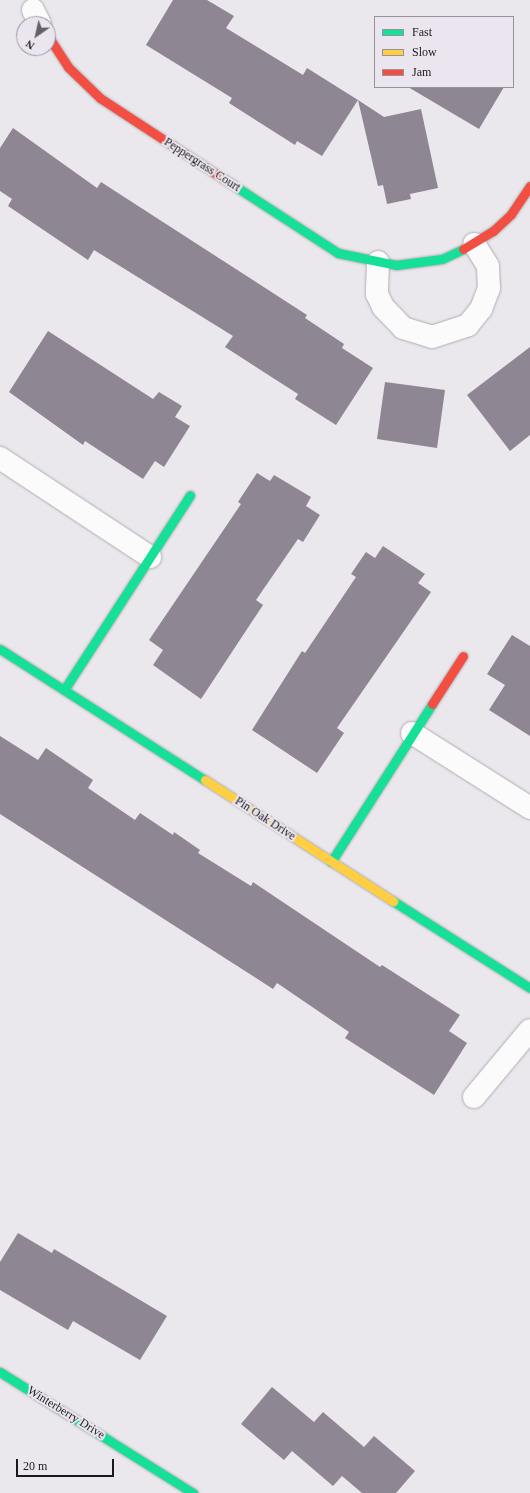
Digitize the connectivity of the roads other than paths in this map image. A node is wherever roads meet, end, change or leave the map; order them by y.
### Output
1 (56, 48) edge
2 (530, 186) edge
3 (474, 244) junction
4 (378, 262) junction
5 (0, 458) edge
6 (190, 495) dead end
7 (150, 556) junction
8 (0, 649) edge
9 (463, 656) dead end
10 (64, 690) junction
11 (412, 733) junction
12 (530, 808) edge
13 (331, 862) junction
14 (530, 988) edge
15 (530, 1030) edge
16 (474, 1097) dead end
17 (0, 1372) edge
18 (193, 1493) edge

1 - 4 street, Peppergrass Court
2 - 3 street, Peppergrass Court
3 - 4 street, Peppergrass Court
3 - 4 street
5 - 7 street
6 - 7 street
7 - 10 street
8 - 10 street, Pin Oak Drive
9 - 11 street
10 - 13 street, Pin Oak Drive
11 - 12 street
11 - 13 street
13 - 14 street, Pin Oak Drive
15 - 16 street
17 - 18 street, Winterberry Drive

